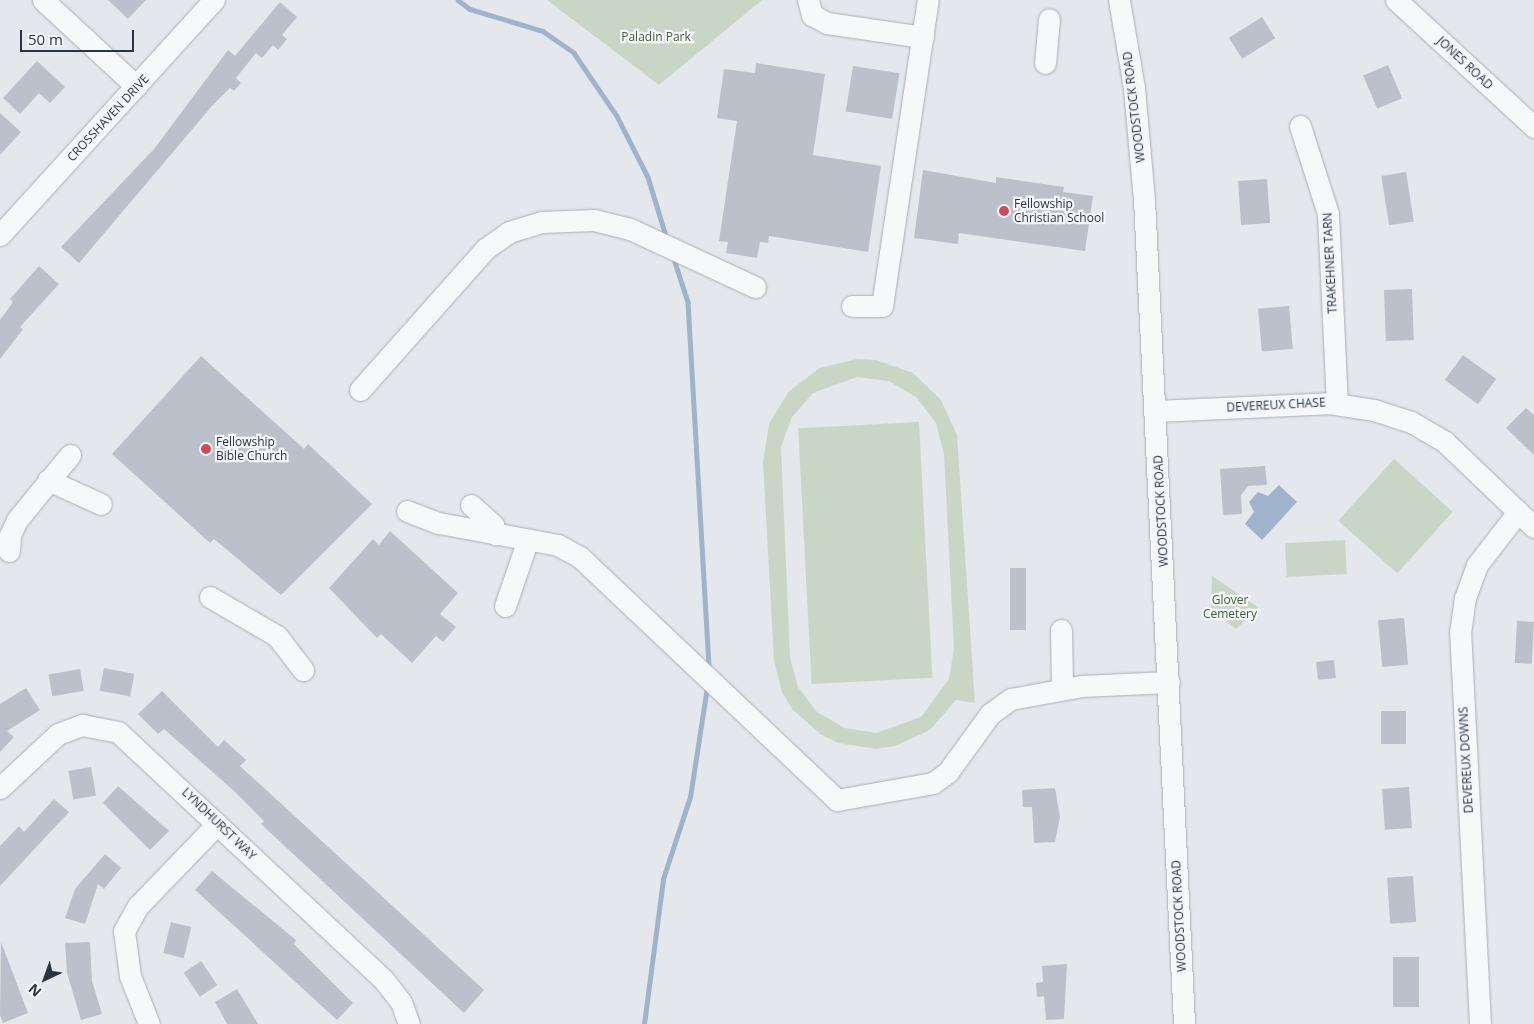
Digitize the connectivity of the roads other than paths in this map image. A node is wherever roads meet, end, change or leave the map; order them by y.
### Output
1 (43, 0) edge
2 (214, 0) edge
3 (808, 0) edge
4 (928, 0) edge
5 (1119, 0) edge
6 (1396, 0) edge
7 (1049, 19) dead end
8 (923, 37) junction
9 (1045, 63) dead end
10 (136, 86) junction
11 (1300, 126) dead end
12 (1534, 127) edge
13 (0, 234) edge
14 (755, 287) dead end
15 (852, 306) dead end
16 (360, 390) dead end
17 (1337, 403) junction
18 (1156, 411) junction
19 (70, 455) dead end
20 (48, 480) junction
21 (101, 504) dead end
22 (471, 505) dead end
23 (407, 511) dead end
24 (1518, 512) junction
25 (1534, 527) edge
26 (496, 535) junction
27 (527, 542) junction
28 (9, 551) dead end
29 (210, 597) dead end
30 (505, 606) dead end
31 (1061, 630) dead end
32 (303, 670) dead end
33 (1169, 682) junction
34 (1062, 689) junction
35 (0, 788) edge
36 (217, 824) junction
37 (149, 1024) edge
38 (408, 1024) edge
39 (1184, 1024) edge
40 (1480, 1024) edge

1 - 10 street
2 - 10 street, CROSSHAVEN DRIVE
3 - 8 street
4 - 8 street
5 - 18 street, WOODSTOCK ROAD
6 - 12 street, JONES ROAD
7 - 9 street
8 - 15 street
10 - 13 street, CROSSHAVEN DRIVE
11 - 17 street, TRAKEHNER TARN
14 - 16 street
17 - 18 street, DEVEREUX CHASE
17 - 24 street, DEVEREUX CHASE
18 - 33 street, WOODSTOCK ROAD
19 - 20 street
20 - 21 street
20 - 28 street
22 - 26 street
23 - 26 street
24 - 25 street, DEVEREUX CHASE
24 - 40 street, DEVEREUX DOWNS
26 - 27 street
27 - 30 street
27 - 34 street
29 - 32 street
31 - 34 street
33 - 34 street
33 - 39 street, WOODSTOCK ROAD
35 - 36 street, LYNDHURST WAY
36 - 37 street
36 - 38 street, LYNDHURST WAY

